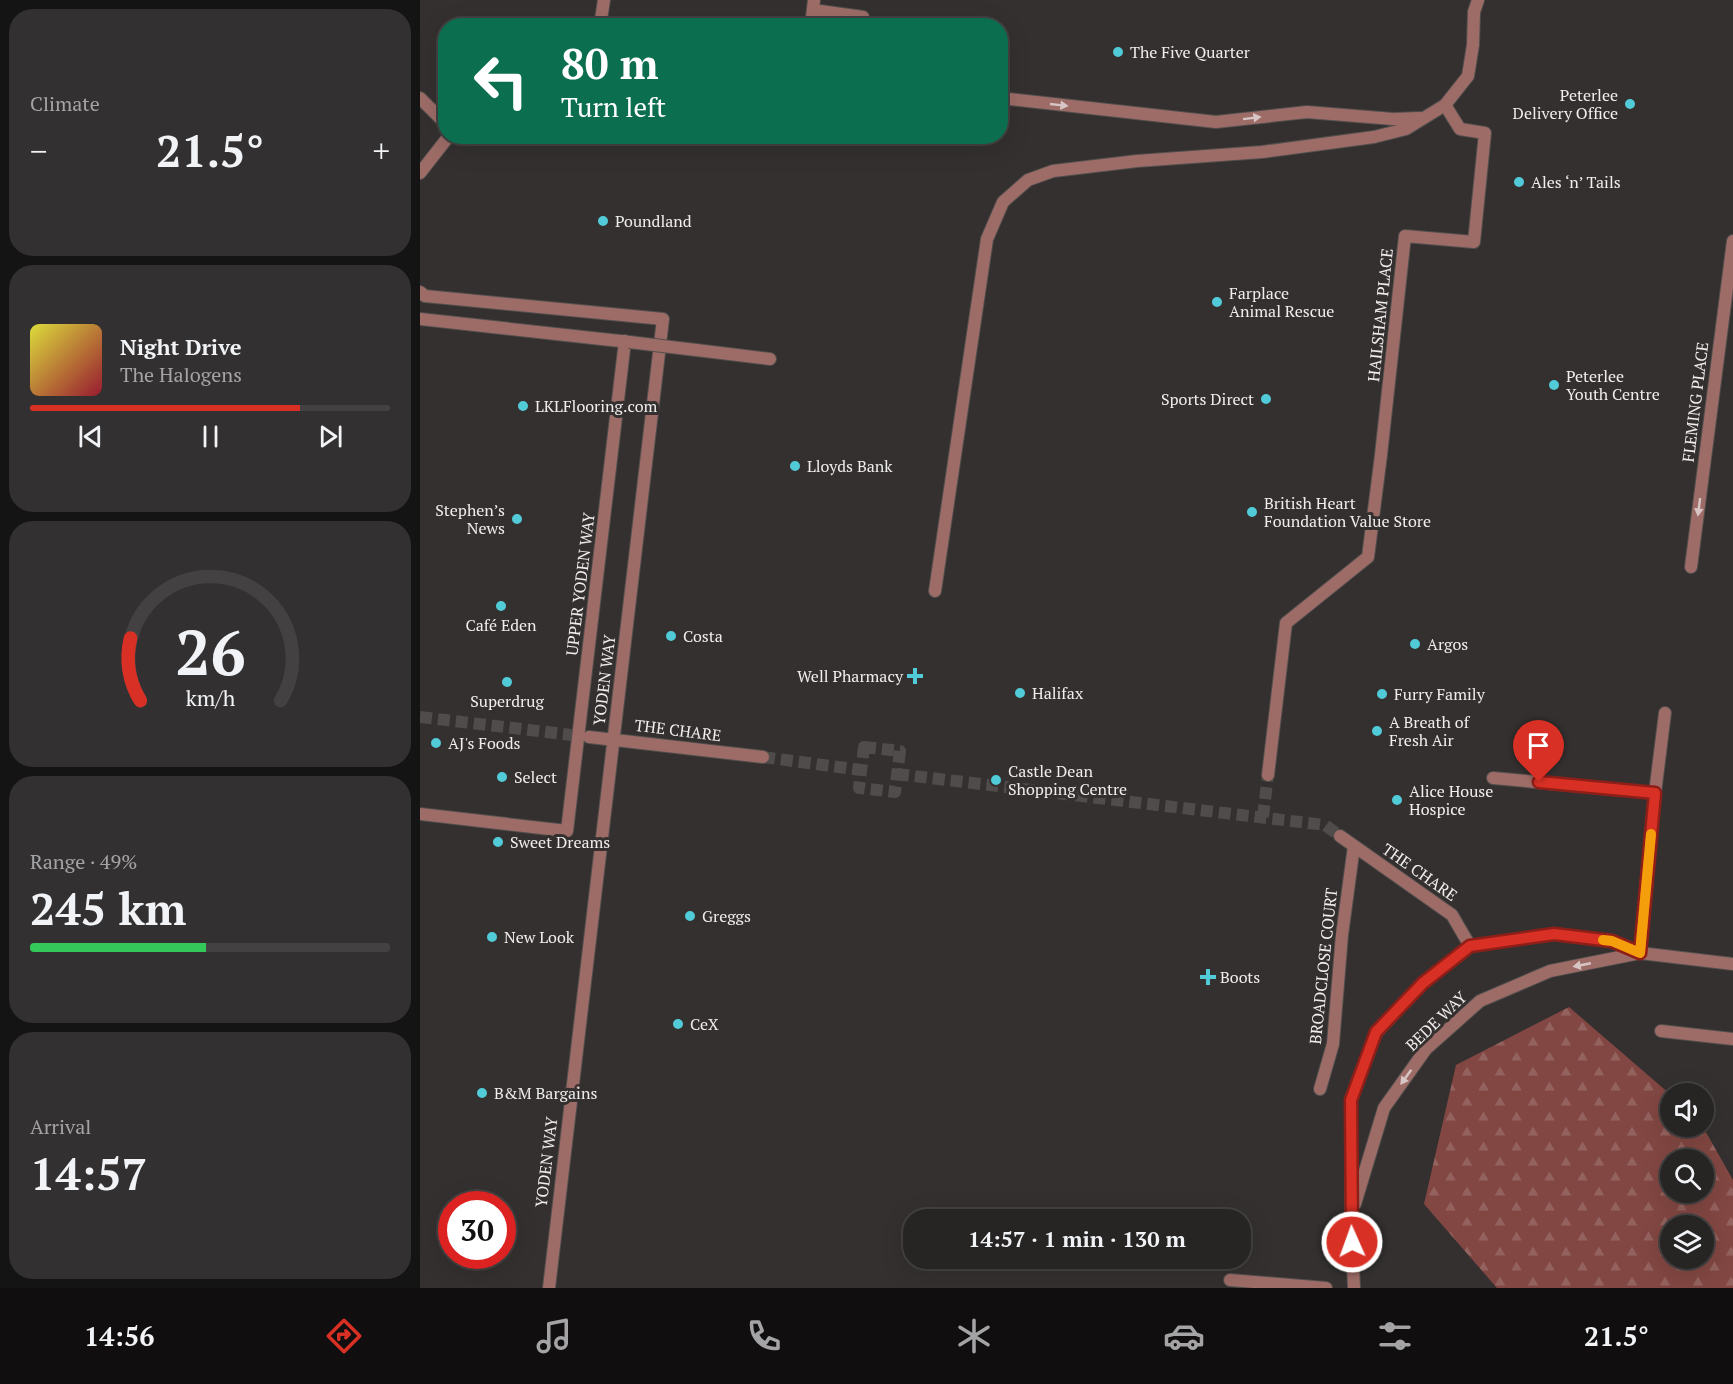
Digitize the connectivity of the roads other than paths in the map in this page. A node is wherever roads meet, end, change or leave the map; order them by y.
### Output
1 (604, 0) edge
2 (1478, 0) edge
3 (814, 5) edge
4 (601, 18) edge
5 (863, 18) edge
6 (420, 98) edge
7 (1008, 99) edge
8 (1445, 105) junction
9 (438, 116) edge
10 (1424, 118) junction
11 (442, 144) edge
12 (420, 173) edge
13 (1733, 241) edge
14 (420, 292) edge
15 (420, 319) edge
16 (627, 341) junction
17 (770, 359) dead end
18 (1691, 567) dead end
19 (935, 591) dead end
20 (1665, 713) dead end
21 (589, 737) tunnel mouth
22 (613, 739) junction
23 (763, 757) tunnel mouth
24 (1268, 775) tunnel mouth
25 (1493, 778) dead end
26 (1655, 793) junction
27 (420, 814) edge
28 (1340, 836) tunnel mouth
29 (1354, 846) junction
30 (1470, 946) junction
31 (1640, 953) junction
32 (1733, 964) edge
33 (1661, 1031) dead end
34 (1733, 1039) edge
35 (1320, 1089) dead end
36 (1351, 1218) junction
37 (1230, 1280) dead end
38 (549, 1288) edge
39 (1326, 1288) edge
40 (1353, 1288) edge

1 - 4 street
2 - 8 street
3 - 5 street
6 - 9 street
7 -> 10 street
8 - 10 street
8 - 24 street, HAILSHAM PLACE
10 - 19 street
11 - 12 street
13 -> 18 street, FLEMING PLACE
14 - 22 street, YODEN WAY
15 - 16 street
16 - 17 street, bridge
16 - 27 street, UPPER YODEN WAY
20 - 26 street
21 - 22 street, THE CHARE
22 - 23 street, THE CHARE
22 - 38 street, YODEN WAY
25 - 26 street
26 - 31 street
28 - 29 street, THE CHARE
29 - 30 street, THE CHARE
29 - 35 street, BROADCLOSE COURT
30 - 31 street, BEDE WAY
30 - 36 street, BEDE WAY
31 - 32 street, BEDE WAY
31 -> 36 street, BEDE WAY
33 - 34 street
36 - 40 street, BEDE WAY
37 - 39 street

